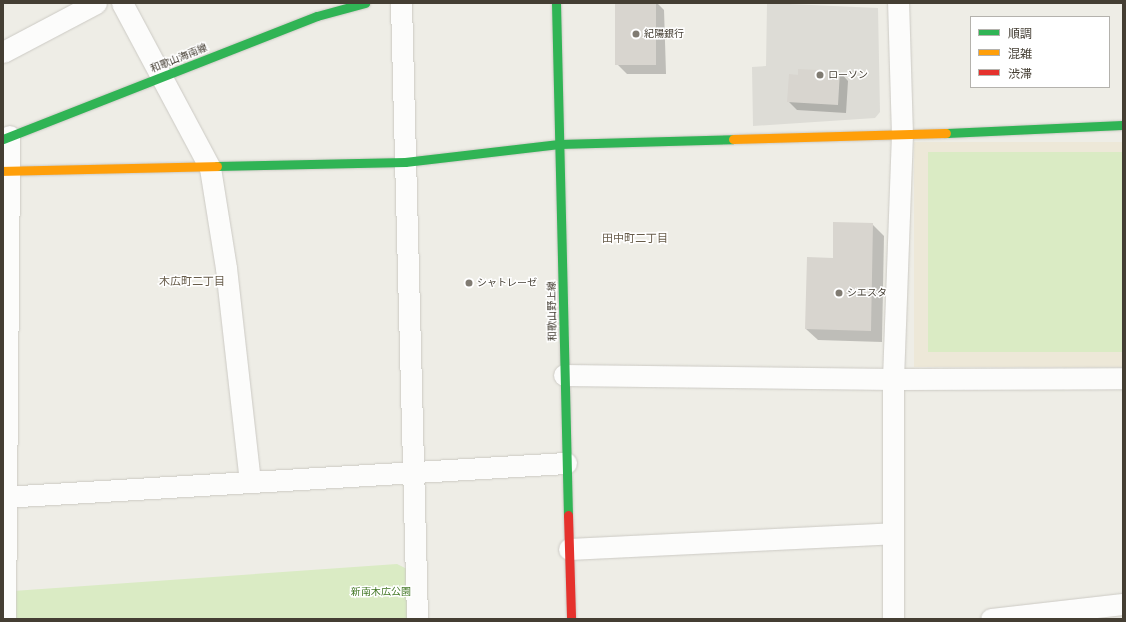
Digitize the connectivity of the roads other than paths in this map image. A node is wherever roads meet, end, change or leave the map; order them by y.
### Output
1 (96, 3) edge
2 (122, 3) edge
3 (366, 3) edge
4 (400, 3) edge
5 (556, 3) edge
6 (898, 3) edge
7 (3, 52) edge
8 (160, 77) junction
9 (1123, 125) edge
10 (902, 135) junction
11 (6, 138) edge
12 (559, 144) junction
13 (405, 162) junction
14 (210, 168) junction
15 (7, 171) edge
16 (564, 375) junction
17 (1123, 378) edge
18 (892, 380) junction
19 (566, 463) junction
20 (412, 470) junction
21 (250, 481) junction
22 (5, 497) edge
23 (893, 533) junction
24 (569, 549) junction
25 (1123, 604) edge
26 (6, 619) edge
27 (417, 619) edge
28 (571, 619) edge
29 (893, 619) edge
30 (991, 619) edge

1 - 7 street
2 - 8 street
3 - 8 street, 和歌山海南線
4 - 13 street
5 - 12 street, 和歌山野上線
6 - 10 street
8 - 11 street, 和歌山海南線
8 - 14 street
9 - 10 street
10 - 12 street
10 - 18 street
11 - 15 street
12 - 13 street
12 - 16 street, 和歌山野上線
13 - 14 street
13 - 20 street
14 - 15 street
14 - 21 street
15 - 22 street
16 - 18 street
16 - 19 street, 和歌山野上線
17 - 18 street
18 - 23 street
19 - 20 street
19 - 24 street, 和歌山野上線
20 - 21 street
20 - 27 street
21 - 22 street
22 - 26 street
23 - 24 street
23 - 29 street
24 - 28 street, 和歌山野上線
25 - 30 street

